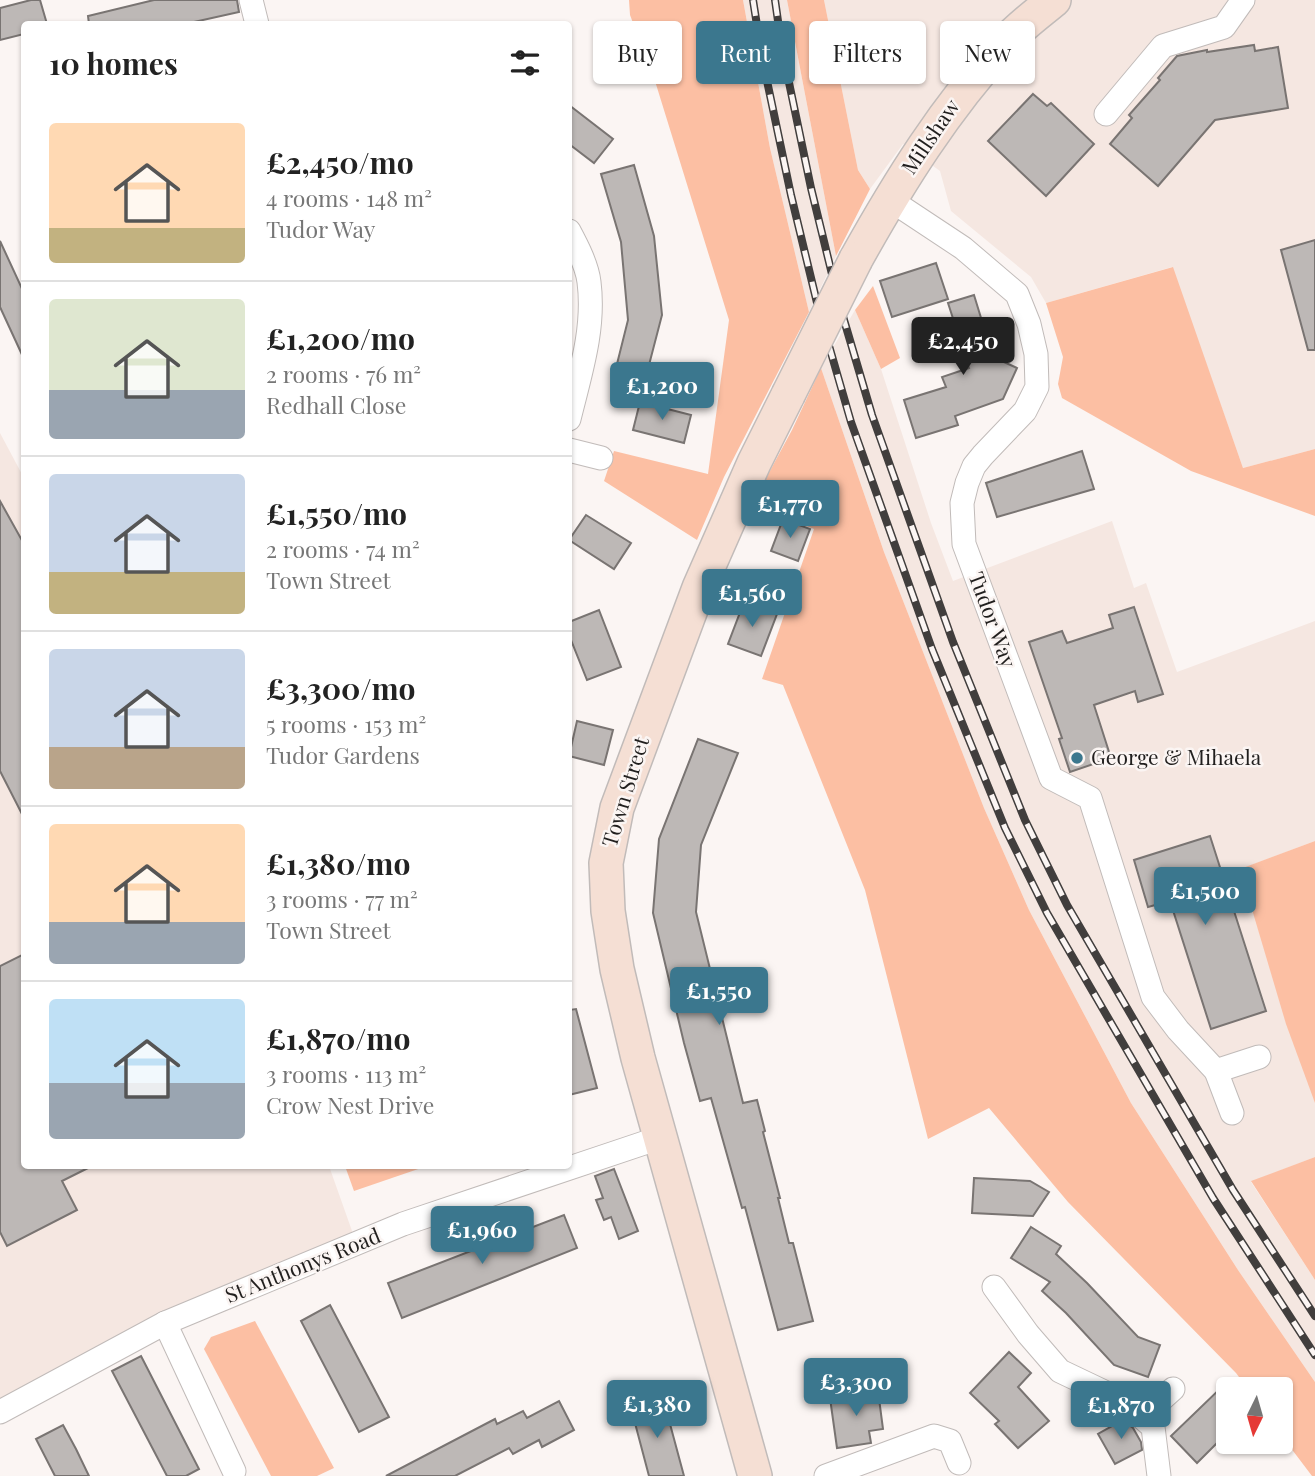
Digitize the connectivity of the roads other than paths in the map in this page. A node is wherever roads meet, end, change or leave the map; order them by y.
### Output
1 (251, 0) edge
2 (1054, 0) edge
3 (1243, 0) edge
4 (256, 21) edge
5 (1106, 114) dead end
6 (890, 199) junction
7 (572, 237) edge
8 (856, 260) joint
9 (572, 406) edge
10 (572, 451) edge
11 (601, 457) dead end
12 (1259, 1058) dead end
13 (1216, 1071) junction
14 (1232, 1113) dead end
15 (659, 1138) junction
16 (572, 1167) edge
17 (567, 1169) edge
18 (994, 1287) dead end
19 (165, 1323) junction
20 (1173, 1389) dead end
21 (0, 1412) edge
22 (1142, 1417) junction
23 (959, 1463) dead end
24 (234, 1471) dead end
25 (755, 1476) edge
26 (826, 1476) edge
27 (1159, 1476) edge

1 - 4 street
2 - 6 street, Millshaw
3 - 5 street
6 - 8 street, Millshaw
6 - 13 street, Tudor Way
7 - 9 street
8 - 15 street, Town Street, bridge
10 - 11 street
12 - 13 street
13 - 14 street, Tudor Way
15 - 16 street, St Anthonys Road
15 - 25 street, Town Street
17 - 19 street, St Anthonys Road
18 - 22 street
19 - 21 street, St Anthonys Road
19 - 24 street
20 - 22 street
22 - 27 street
23 - 26 street

